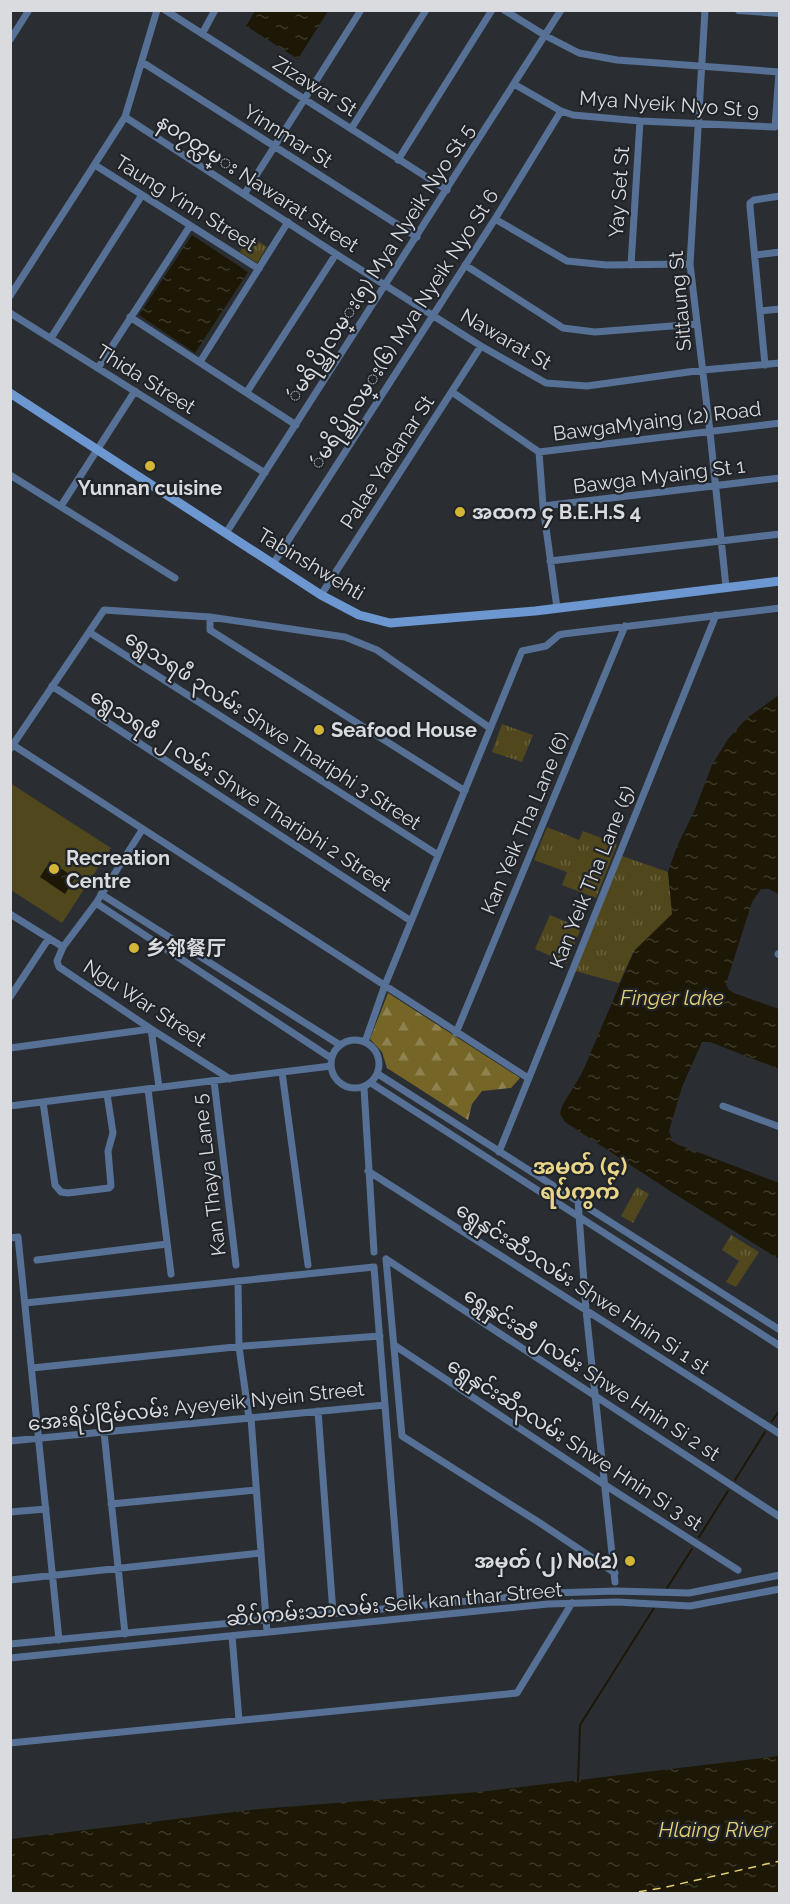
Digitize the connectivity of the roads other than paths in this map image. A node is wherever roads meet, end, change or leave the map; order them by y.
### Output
1 (29, 10) edge
2 (157, 10) edge
3 (165, 10) edge
4 (215, 10) edge
5 (361, 10) edge
6 (426, 10) edge
7 (492, 10) edge
8 (504, 10) edge
9 (561, 10) edge
10 (705, 10) edge
11 (739, 10) edge
12 (757, 11) edge
13 (780, 13) edge
14 (202, 34) junction
15 (546, 36) junction
16 (10, 40) edge
17 (142, 62) junction
18 (701, 67) junction
19 (779, 72) edge
20 (514, 84) junction
21 (304, 100) junction
22 (561, 111) junction
23 (125, 117) junction
24 (640, 121) junction
25 (698, 124) junction
26 (351, 129) junction
27 (274, 147) junction
28 (398, 160) junction
29 (95, 165) junction
30 (447, 190) junction
31 (245, 193) junction
32 (142, 195) junction
33 (780, 196) edge
34 (495, 219) junction
35 (288, 222) junction
36 (190, 226) junction
37 (417, 237) junction
38 (780, 252) edge
39 (336, 254) junction
40 (755, 255) junction
41 (690, 264) junction
42 (465, 265) junction
43 (631, 265) junction
44 (259, 269) junction
45 (386, 286) junction
46 (10, 296) edge
47 (780, 309) edge
48 (760, 311) junction
49 (10, 313) edge
50 (433, 315) junction
51 (130, 318) junction
52 (697, 324) junction
53 (51, 338) junction
54 (481, 346) junction
55 (200, 362) junction
56 (780, 363) edge
57 (765, 364) junction
58 (98, 368) junction
59 (704, 370) junction
60 (135, 391) junction
61 (247, 392) junction
62 (452, 392) junction
63 (10, 393) edge
64 (780, 423) edge
65 (296, 425) junction
66 (710, 432) junction
67 (98, 450) junction
68 (538, 452) junction
69 (265, 473) junction
70 (10, 475) edge
71 (780, 478) edge
72 (716, 485) junction
73 (61, 506) junction
74 (543, 506) junction
75 (226, 533) junction
76 (780, 534) edge
77 (722, 541) junction
78 (550, 561) junction
79 (273, 564) junction
80 (175, 578) dead end
81 (780, 581) edge
82 (726, 587) junction
83 (321, 595) junction
84 (557, 608) junction
85 (780, 608) edge
86 (716, 615) junction
87 (210, 617) junction
88 (625, 626) junction
89 (89, 632) junction
90 (52, 686) junction
91 (490, 728) junction
92 (12, 747) edge
93 (465, 790) junction
94 (142, 830) junction
95 (438, 855) junction
96 (101, 894) junction
97 (96, 903) junction
98 (10, 914) edge
99 (411, 921) junction
100 (49, 938) junction
101 (63, 947) junction
102 (10, 980) edge
103 (18, 985) junction
104 (385, 985) junction
105 (10, 997) edge
106 (151, 1029) junction
107 (456, 1033) junction
108 (365, 1042) junction
109 (340, 1045) junction
110 (10, 1048) edge
111 (331, 1062) junction
112 (282, 1072) junction
113 (378, 1074) junction
114 (528, 1078) junction
115 (230, 1079) junction
116 (214, 1081) junction
117 (371, 1083) junction
118 (159, 1087) junction
119 (364, 1088) junction
120 (148, 1089) junction
121 (107, 1094) junction
122 (43, 1102) junction
123 (10, 1106) edge
124 (723, 1106) dead end
125 (780, 1127) edge
126 (498, 1152) junction
127 (368, 1171) junction
128 (578, 1201) junction
129 (579, 1217) junction
130 (10, 1238) edge
131 (167, 1244) junction
132 (374, 1252) dead end
133 (37, 1260) dead end
134 (236, 1265) dead end
135 (308, 1265) dead end
136 (171, 1274) dead end
137 (238, 1281) junction
138 (25, 1303) junction
139 (586, 1310) junction
140 (780, 1330) edge
141 (380, 1336) junction
142 (394, 1345) junction
143 (780, 1346) edge
144 (240, 1347) junction
145 (32, 1368) junction
146 (596, 1397) junction
147 (386, 1405) junction
148 (318, 1411) junction
149 (250, 1418) junction
150 (104, 1432) junction
151 (780, 1434) edge
152 (39, 1438) junction
153 (10, 1441) edge
154 (605, 1485) junction
155 (256, 1490) junction
156 (111, 1504) junction
157 (46, 1509) junction
158 (10, 1512) edge
159 (780, 1516) edge
160 (261, 1553) junction
161 (118, 1569) junction
162 (738, 1570) dead end
163 (780, 1575) edge
164 (53, 1576) junction
165 (10, 1580) edge
166 (780, 1589) edge
167 (572, 1603) junction
168 (400, 1607) junction
169 (333, 1613) junction
170 (266, 1621) junction
171 (267, 1632) junction
172 (125, 1634) junction
173 (232, 1636) junction
174 (59, 1640) junction
175 (10, 1644) edge
176 (10, 1658) edge
177 (239, 1720) junction
178 (10, 1743) edge

1 - 16 street
2 - 17 street
3 - 14 street, Zizawar St
4 - 14 street
5 - 21 street
6 - 26 street
7 - 28 street
8 - 15 street
9 - 15 street, ဴမရိပ္ညိုလမ္း(၅) Mya Nyeik Nyo St 5
10 - 18 street, Sittaung St
11 - 12 street
12 - 13 street
14 - 21 street, Zizawar St
15 - 18 street
15 - 20 street, ဴမရိပ္ညိုလမ္း(၅) Mya Nyeik Nyo St 5
17 - 23 street
17 - 27 street, Yinnmar St
18 - 19 street
18 - 25 street, Sittaung St
19 - 25 street, Mya Nyeik Nyo St 9
20 - 22 street, Mya Nyeik Nyo St 9
20 - 30 street, ဴမရိပ္ညိုလမ္း(၅) Mya Nyeik Nyo St 5
21 - 26 street, Zizawar St
21 - 27 street
22 - 24 street, Mya Nyeik Nyo St 9
22 - 34 street, ဴမရိပ္ညိုလမ္း(၆) Mya Nyeik Nyo St 6
23 - 29 street
23 - 31 street, နဝ၇တ္လမ္း Nawarat Street
24 - 25 street, Mya Nyeik Nyo St 9
24 - 43 street, Yay Set St
25 - 41 street, Sittaung St
26 - 28 street, Zizawar St
27 - 31 street
27 - 37 street, Yinnmar St
28 - 30 street, Zizawar St
29 - 32 street, Taung Yinn Street
29 - 46 street
30 - 37 street, ဴမရိပ္ညိုလမ္း(၅) Mya Nyeik Nyo St 5
31 - 35 street, နဝ၇တ္လမ္း Nawarat Street
32 - 36 street, Taung Yinn Street
32 - 53 street
33 - 40 street
34 - 42 street, ဴမရိပ္ညိုလမ္း(၆) Mya Nyeik Nyo St 6
34 - 43 street
35 - 39 street, နဝ၇တ္လမ္း Nawarat Street
35 - 44 street
36 - 44 street, Taung Yinn Street
36 - 51 street
37 - 45 street, ဴမရိပ္ညိုလမ္း(၅) Mya Nyeik Nyo St 5
38 - 40 street
39 - 45 street, နဝ၇တ္လမ္း Nawarat Street
39 - 61 street
40 - 48 street
41 - 43 street
41 - 52 street, Sittaung St
42 - 50 street, ဴမရိပ္ညိုလမ္း(၆) Mya Nyeik Nyo St 6
42 - 52 street
44 - 55 street
45 - 50 street, နဝ၇တ္လမ္း Nawarat Street
45 - 65 street, ဴမရိပ္ညိုလမ္း(၅) Mya Nyeik Nyo St 5
47 - 48 street
48 - 57 street
49 - 53 street, Thida Street
50 - 54 street, Nawarat St
50 - 79 street, ဴမရိပ္ညိုလမ္း(၆) Mya Nyeik Nyo St 6
51 - 55 street
51 - 58 street
52 - 59 street, Sittaung St
53 - 58 street, Thida Street
54 - 59 street, Nawarat St
54 - 62 street, Palae Yadanar St
55 - 61 street
56 - 57 street, Nawarat St
57 - 59 street, Nawarat St
58 - 60 street, Thida Street
59 - 66 street, Sittaung St
60 - 67 street
60 - 69 street, Thida Street
61 - 65 street
62 - 68 street
62 - 83 street, Palae Yadanar St
63 - 67 main road, Tabinshwehti
64 - 66 street, BawgaMyaing (2) Road
65 - 69 street, ဴမရိပ္ညိုလမ္း(၅) Mya Nyeik Nyo St 5
66 - 68 street, BawgaMyaing (2) Road
66 - 72 street, Sittaung St
67 - 73 street
67 - 75 main road, Tabinshwehti
68 - 74 street
69 - 75 street, ဴမရိပ္ညိုလမ္း(၅) Mya Nyeik Nyo St 5
70 - 73 street
71 - 72 street, Bawga Myaing St 1
72 - 74 street, Bawga Myaing St 1
72 - 77 street, Sittaung St
73 - 80 street
74 - 78 street
75 - 79 main road, Tabinshwehti
76 - 77 street
77 - 78 street
77 - 82 street, Sittaung St
78 - 84 street
79 - 83 main road, Tabinshwehti
81 - 82 main road, Tabinshwehti
82 - 84 main road, Tabinshwehti
83 - 84 main road, Tabinshwehti
85 - 86 street
86 - 88 street
86 - 114 street, Kan Yeik Tha Lane (5)
87 - 89 street
87 - 91 street
87 - 93 street
88 - 91 street
88 - 107 street, Kan Yeik Tha Lane (6)
89 - 90 street
89 - 95 street, ရွေသရဖီ ၃လမ်း Shwe Thariphi 3 Street
90 - 92 street
90 - 99 street, ရွေသရဖီ ၂ လမ်း Shwe Thariphi 2 Street
91 - 93 street
92 - 94 street
93 - 95 street
94 - 96 street
94 - 104 street
95 - 99 street
96 - 97 street
96 - 109 street
97 - 101 street
97 - 111 street
98 - 100 street
99 - 104 street
100 - 101 street
100 - 103 street
101 - 106 street, Ngu War Street
102 - 103 street
103 - 105 street
104 - 107 street
104 - 108 street
106 - 110 street
106 - 115 street, Ngu War Street
106 - 118 street
107 - 114 street
108 - 109 street
108 - 113 street
109 - 111 street
111 - 112 street
111 - 119 street
112 - 115 street
112 - 135 street
113 - 117 street
113 - 126 street
114 - 126 street, Kan Yeik Tha Lane (5)
115 - 116 street
116 - 118 street
116 - 134 street, Kan Thaya Lane 5
117 - 119 street
117 - 129 street
118 - 120 street
119 - 127 street
120 - 121 street
120 - 131 street
121 - 122 street
121 - 122 street
122 - 123 street
124 - 125 street
126 - 128 street
127 - 132 street
127 - 139 street, ရွေနှင်းဆီ၁လမ်း Shwe Hnin Si 1 st
128 - 129 street
128 - 140 street
129 - 139 street
129 - 143 street
130 - 138 street
131 - 133 street
131 - 136 street
137 - 138 street
137 - 141 street
137 - 144 street
138 - 145 street
139 - 146 street
139 - 151 street, ရွေနှင်းဆီ၁လမ်း Shwe Hnin Si 1 st
141 - 144 street
141 - 147 street
142 - 146 street, ရွေနှင်းဆီ၂လမ်း Shwe Hnin Si 2 st
142 - 154 street, ရွေနှင်းဆီ၃လမ်း Shwe Hnin Si 3 st
142 - 154 street
144 - 145 street
144 - 149 street
145 - 152 street
146 - 154 street
146 - 159 street, ရွေနှင်းဆီ၂လမ်း Shwe Hnin Si 2 st
147 - 148 street, အေးရိပ်ငြိမ်လမ်း Ayeyeik Nyein Street
147 - 168 street
148 - 149 street, အေးရိပ်ငြိမ်လမ်း Ayeyeik Nyein Street
148 - 169 street
149 - 150 street, အေးရိပ်ငြိမ်လမ်း Ayeyeik Nyein Street
149 - 155 street
150 - 152 street, အေးရိပ်ငြိမ်လမ်း Ayeyeik Nyein Street
150 - 156 street
152 - 153 street, အေးရိပ်ငြိမ်လမ်း Ayeyeik Nyein Street
152 - 157 street
154 - 162 street, ရွေနှင်းဆီ၃လမ်း Shwe Hnin Si 3 st
155 - 156 street
155 - 160 street
156 - 161 street
157 - 158 street
157 - 164 street
160 - 161 street
160 - 170 street
161 - 164 street
161 - 172 street
163 - 168 street, ဆိပ်ကမ်းသာလမ်း Seik kan thar Street
164 - 165 street
164 - 174 street
166 - 167 street, ဆိပ်ကမ်းသာလမ်း Seik kan thar Street
167 - 171 street, ဆိပ်ကမ်းသာလမ်း Seik kan thar Street
167 - 177 street
168 - 169 street, ဆိပ်ကမ်းသာလမ်း Seik kan thar Street
169 - 170 street, ဆိပ်ကမ်းသာလမ်း Seik kan thar Street
170 - 171 street
170 - 172 street, ဆိပ်ကမ်းသာလမ်း Seik kan thar Street
171 - 173 street, ဆိပ်ကမ်းသာလမ်း Seik kan thar Street
172 - 174 street, ဆိပ်ကမ်းသာလမ်း Seik kan thar Street
173 - 176 street, ဆိပ်ကမ်းသာလမ်း Seik kan thar Street
173 - 177 street
174 - 175 street, ဆိပ်ကမ်းသာလမ်း Seik kan thar Street
177 - 178 street

